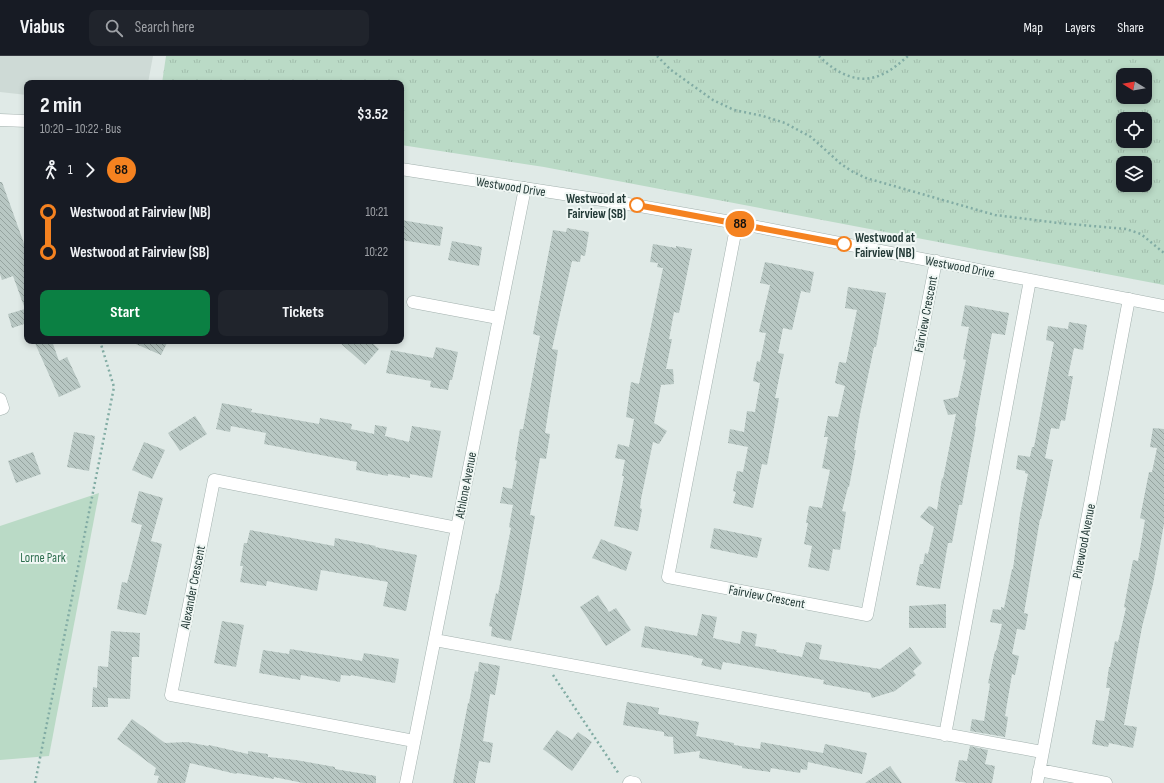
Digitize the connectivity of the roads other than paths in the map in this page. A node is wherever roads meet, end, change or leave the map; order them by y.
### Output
1 (0, 120) edge
2 (24, 122) edge
3 (404, 169) edge
4 (524, 188) junction
5 (737, 223) junction
6 (936, 261) junction
7 (1030, 280) junction
8 (1129, 299) junction
9 (413, 302) dead end
10 (1164, 306) edge
11 (498, 318) junction
12 (0, 399) edge
13 (0, 409) edge
14 (457, 528) junction
15 (435, 640) junction
16 (945, 735) junction
17 (414, 741) junction
18 (1042, 752) junction
19 (1039, 770) junction
20 (406, 783) edge
21 (1036, 783) edge
22 (1106, 783) edge

1 - 2 street
3 - 4 street, Westwood Drive
4 - 5 street, Westwood Drive
4 - 11 street, Athlone Avenue
5 - 6 street, Westwood Drive
5 - 6 street, Fairview Crescent
6 - 7 street, Westwood Drive
7 - 8 street, Westwood Drive
7 - 16 street
8 - 10 street, Westwood Drive
8 - 18 street, Pinewood Avenue
9 - 11 street
11 - 14 street, Athlone Avenue
12 - 13 street
14 - 15 street, Athlone Avenue
14 - 17 street, Alexander Crescent
15 - 16 street
15 - 17 street, Athlone Avenue
16 - 18 street
17 - 20 street, Athlone Avenue
18 - 19 street, Pinewood Avenue
19 - 21 street, Pinewood Avenue
19 - 22 street

